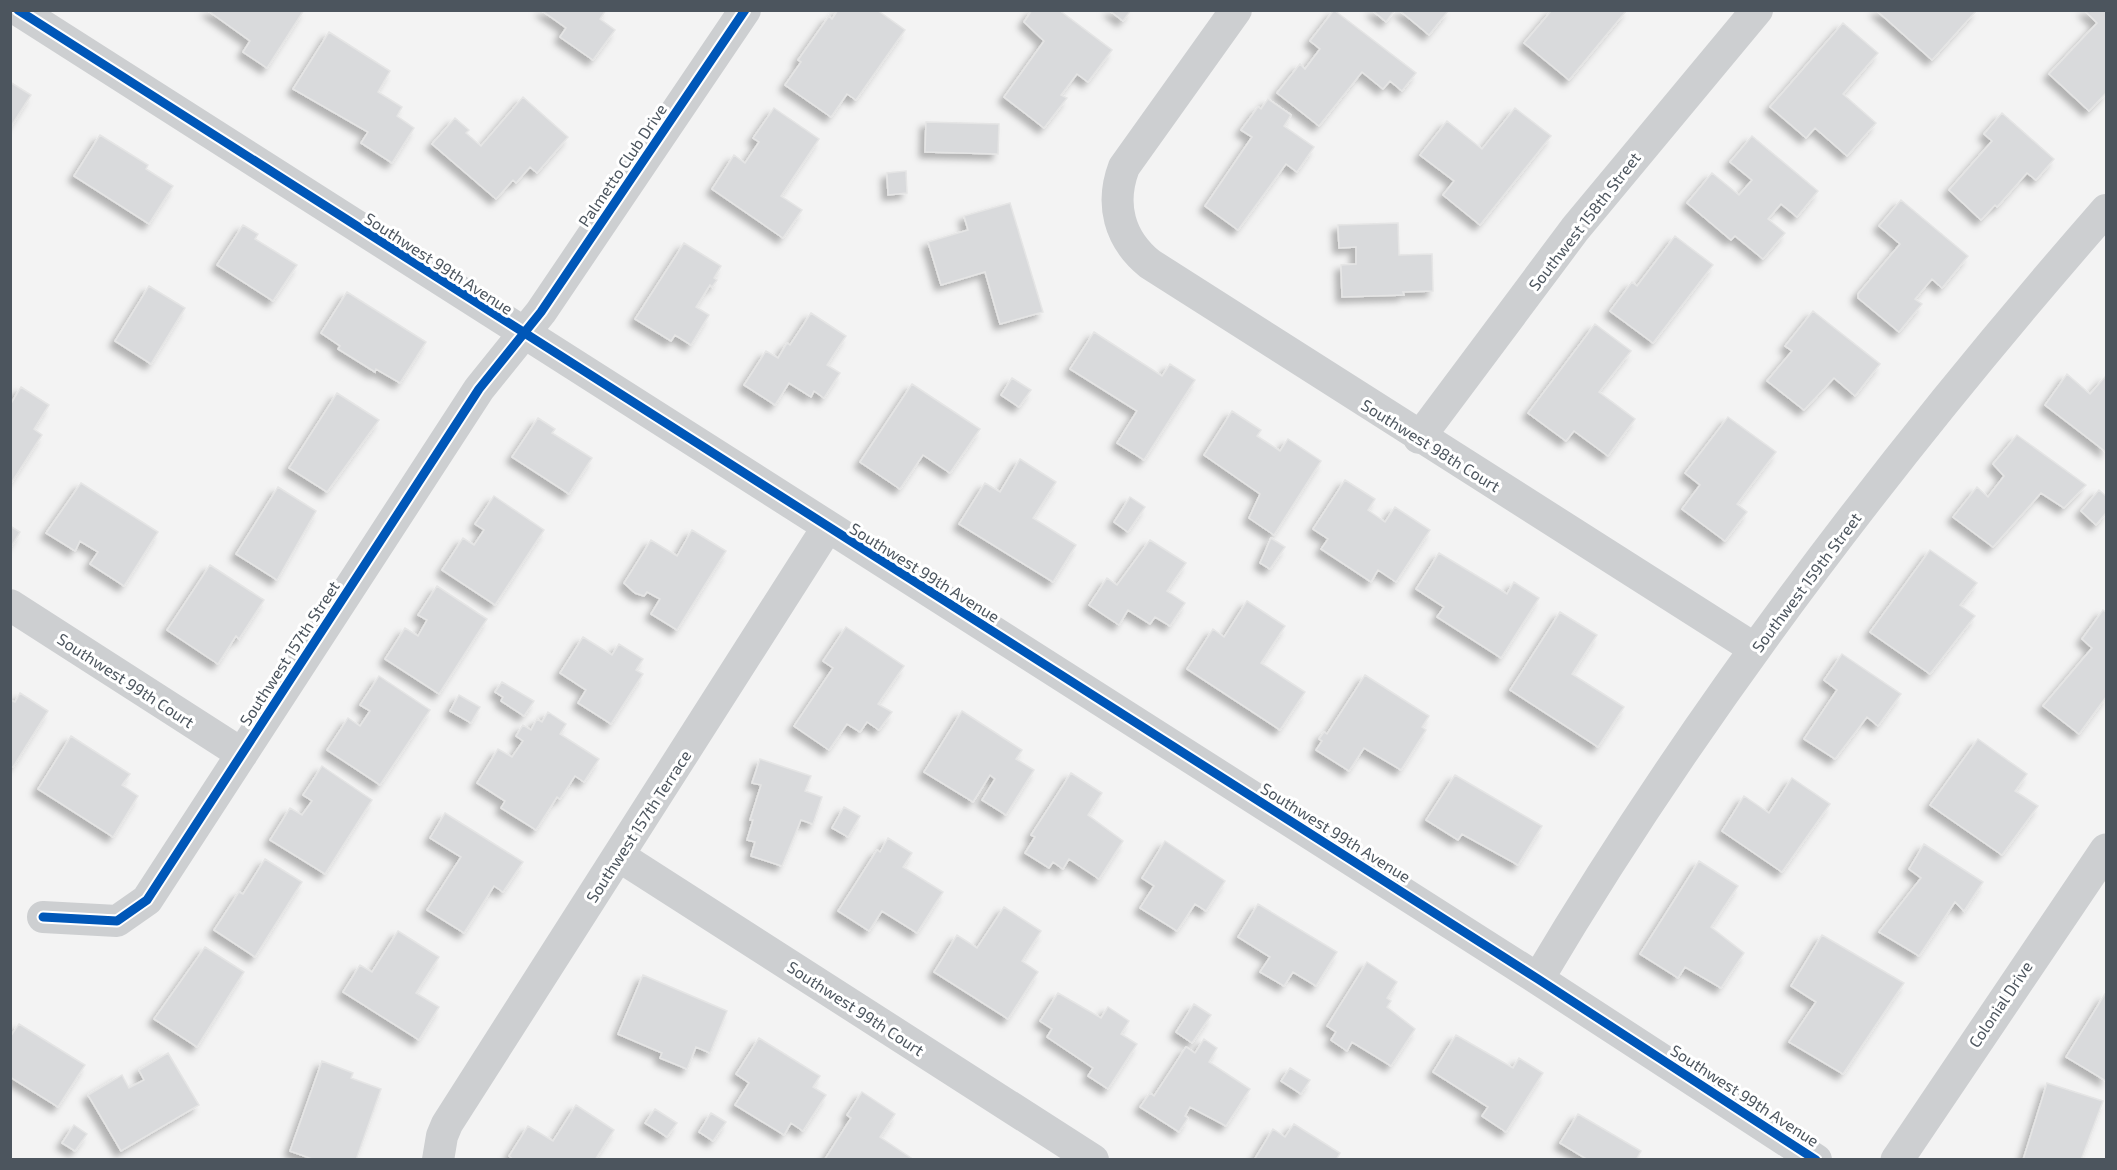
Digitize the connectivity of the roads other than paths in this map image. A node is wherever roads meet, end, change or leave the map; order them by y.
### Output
1 (18, 10) edge
2 (745, 10) edge
3 (1236, 10) edge
4 (1756, 10) edge
5 (2106, 210) edge
6 (522, 334) junction
7 (1419, 438) junction
8 (827, 528) junction
9 (10, 605) edge
10 (1755, 649) junction
11 (242, 754) junction
12 (2105, 854) edge
13 (619, 856) junction
14 (43, 917) dead end
15 (1538, 979) junction
16 (438, 1160) edge
17 (1093, 1160) edge
18 (1816, 1160) edge
19 (1897, 1160) edge

1 - 6 street, Southwest 99th Avenue
2 - 6 street, Palmetto Club Drive
3 - 7 street, Southwest 98th Court
4 - 7 street, Southwest 158th Street
5 - 10 street, Southwest 159th Street
6 - 8 street, Southwest 99th Avenue
6 - 11 street, Southwest 157th Street
7 - 10 street, Southwest 98th Court
8 - 13 street, Southwest 157th Terrace
8 - 15 street, Southwest 99th Avenue
9 - 11 street, Southwest 99th Court
10 - 15 street, Southwest 159th Street
11 - 14 street, Southwest 157th Street
12 - 19 street, Colonial Drive
13 - 16 street, Southwest 157th Terrace
13 - 17 street, Southwest 99th Court
15 - 18 street, Southwest 99th Avenue

